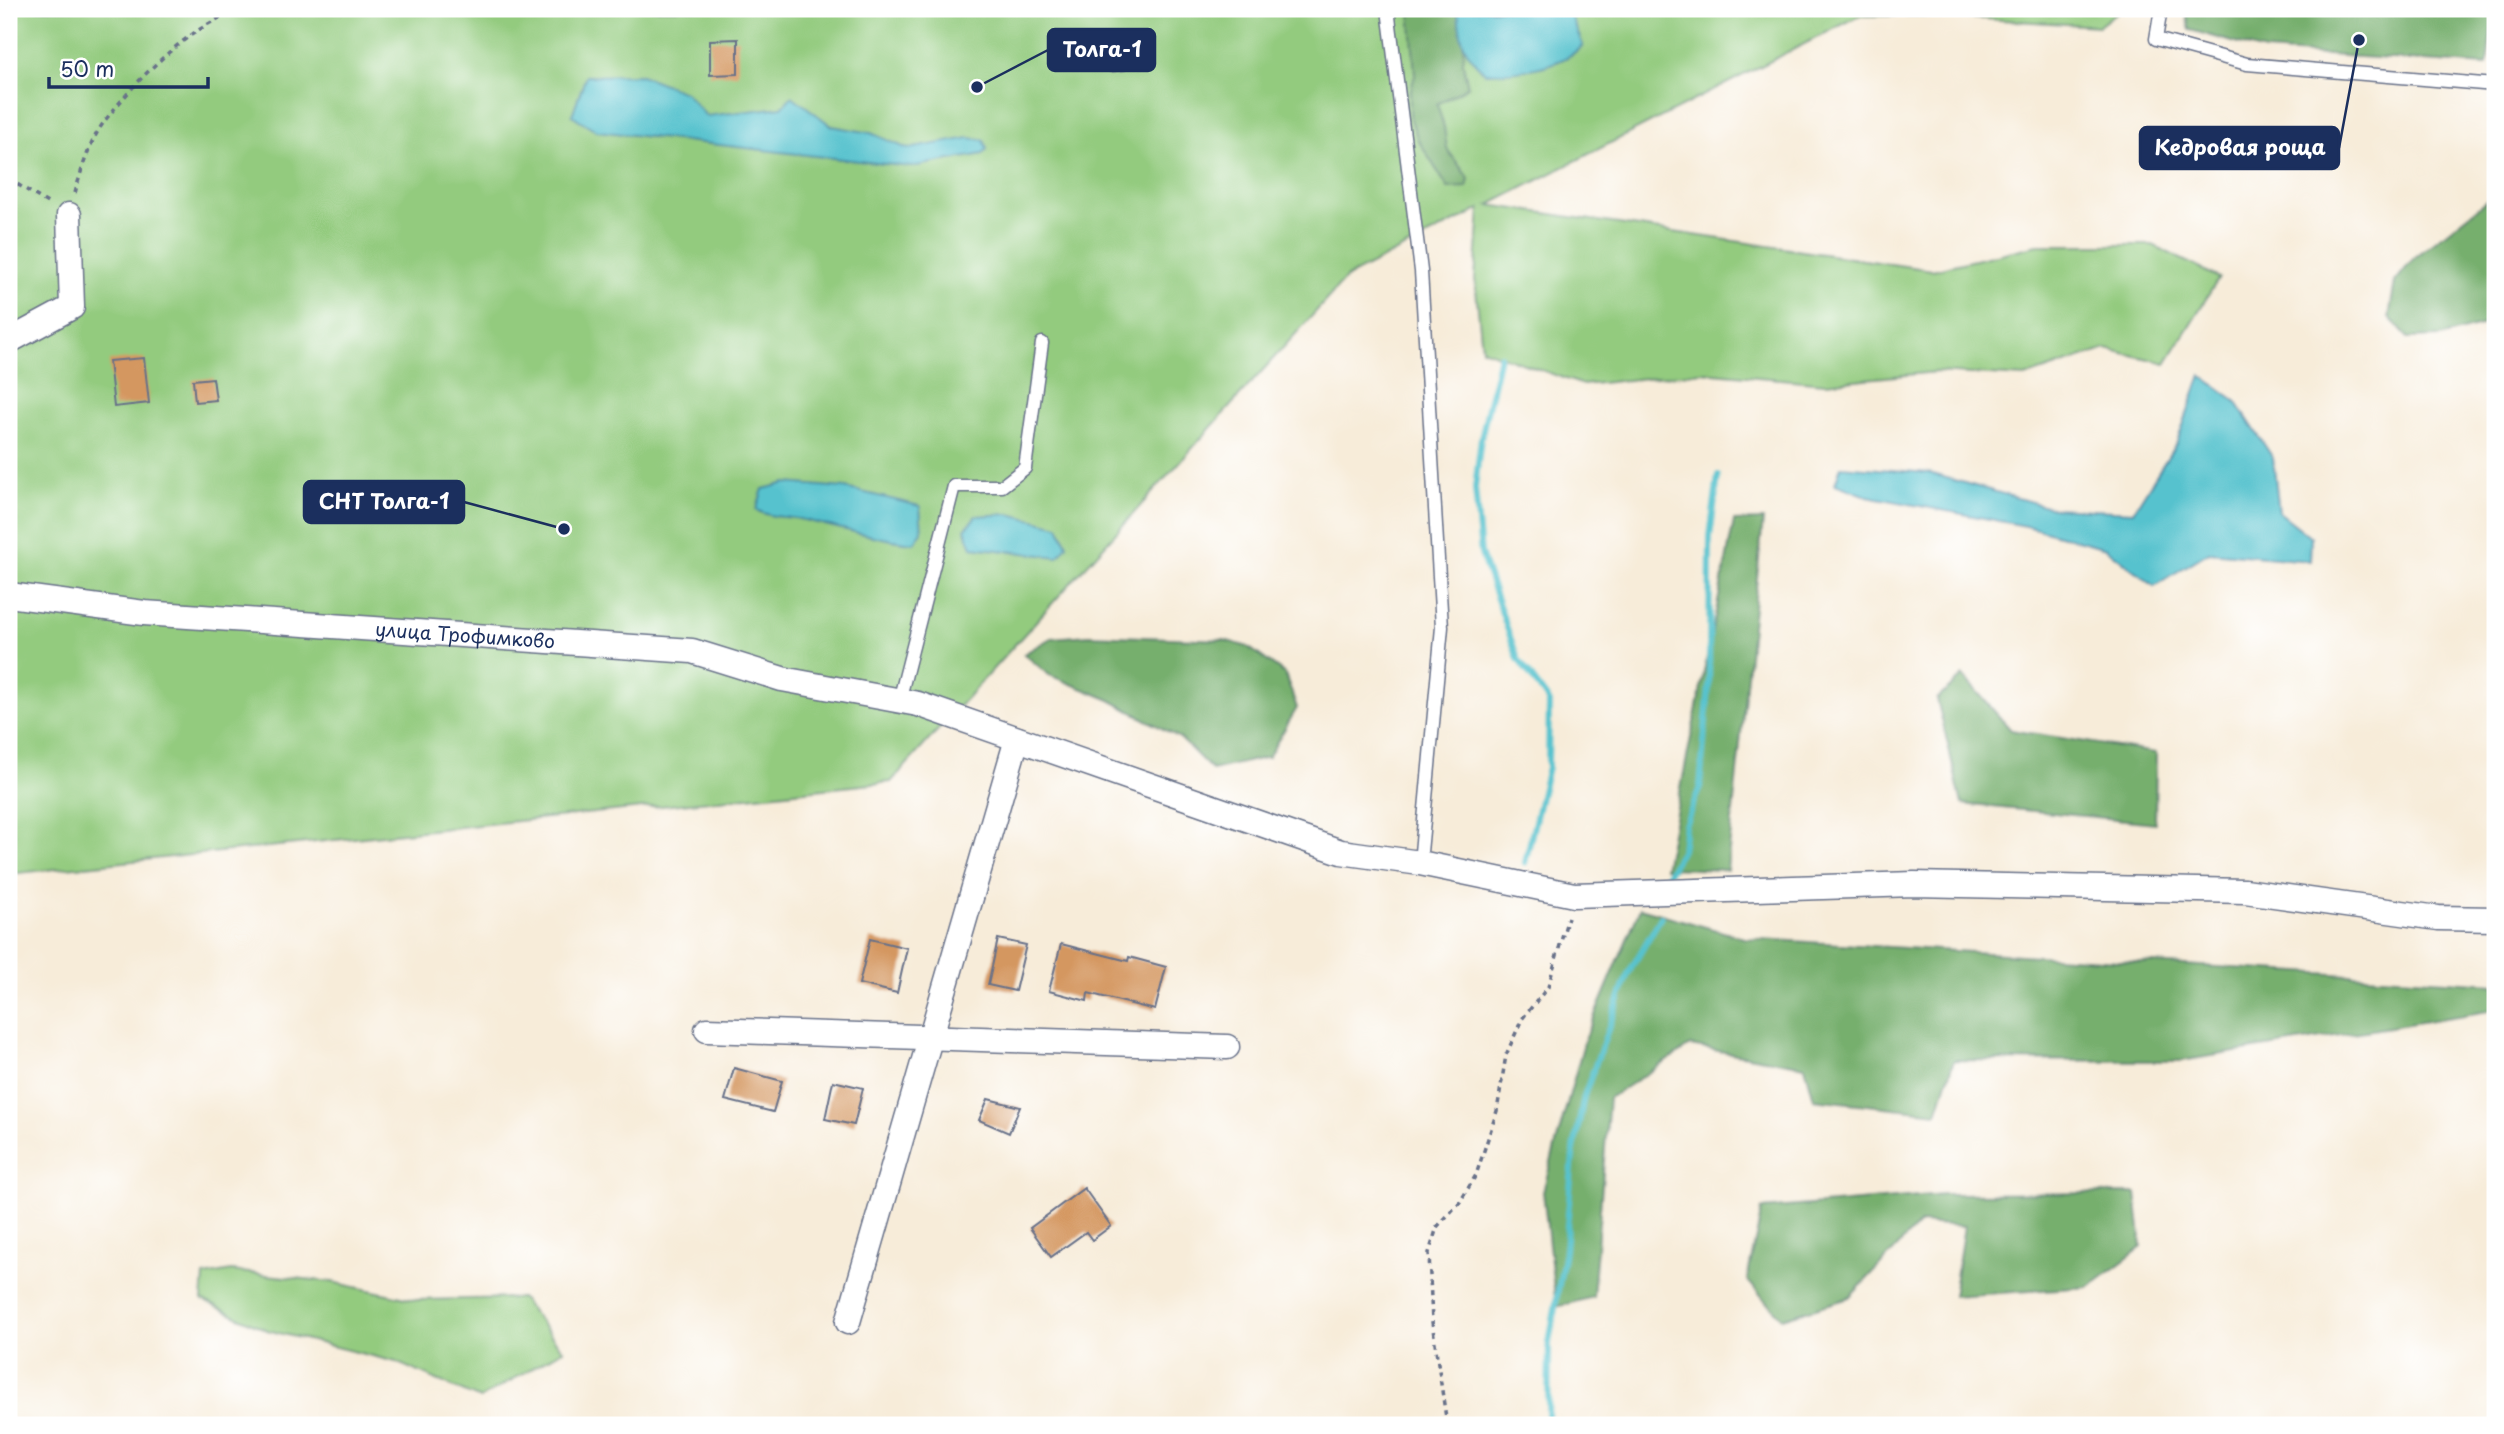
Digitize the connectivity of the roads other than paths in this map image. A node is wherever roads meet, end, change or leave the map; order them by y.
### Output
1 (1388, 9) edge
2 (2161, 9) edge
3 (2495, 85) edge
4 (69, 215) road end
5 (9, 341) edge
6 (1042, 343) dead end
7 (9, 595) edge
8 (909, 702) junction
9 (1017, 739) junction
10 (1420, 863) junction
11 (2495, 919) edge
12 (707, 1030) dead end
13 (930, 1038) junction
14 (1227, 1046) dead end
15 (848, 1322) dead end

1 - 10 lane
2 - 3 lane
4 - 5 street
6 - 8 lane
7 - 8 street, улица Трофимково
8 - 9 street, улица Трофимково
9 - 10 street, улица Трофимково
9 - 13 street
10 - 11 street, улица Трофимково
12 - 13 street
13 - 14 street
13 - 15 street

